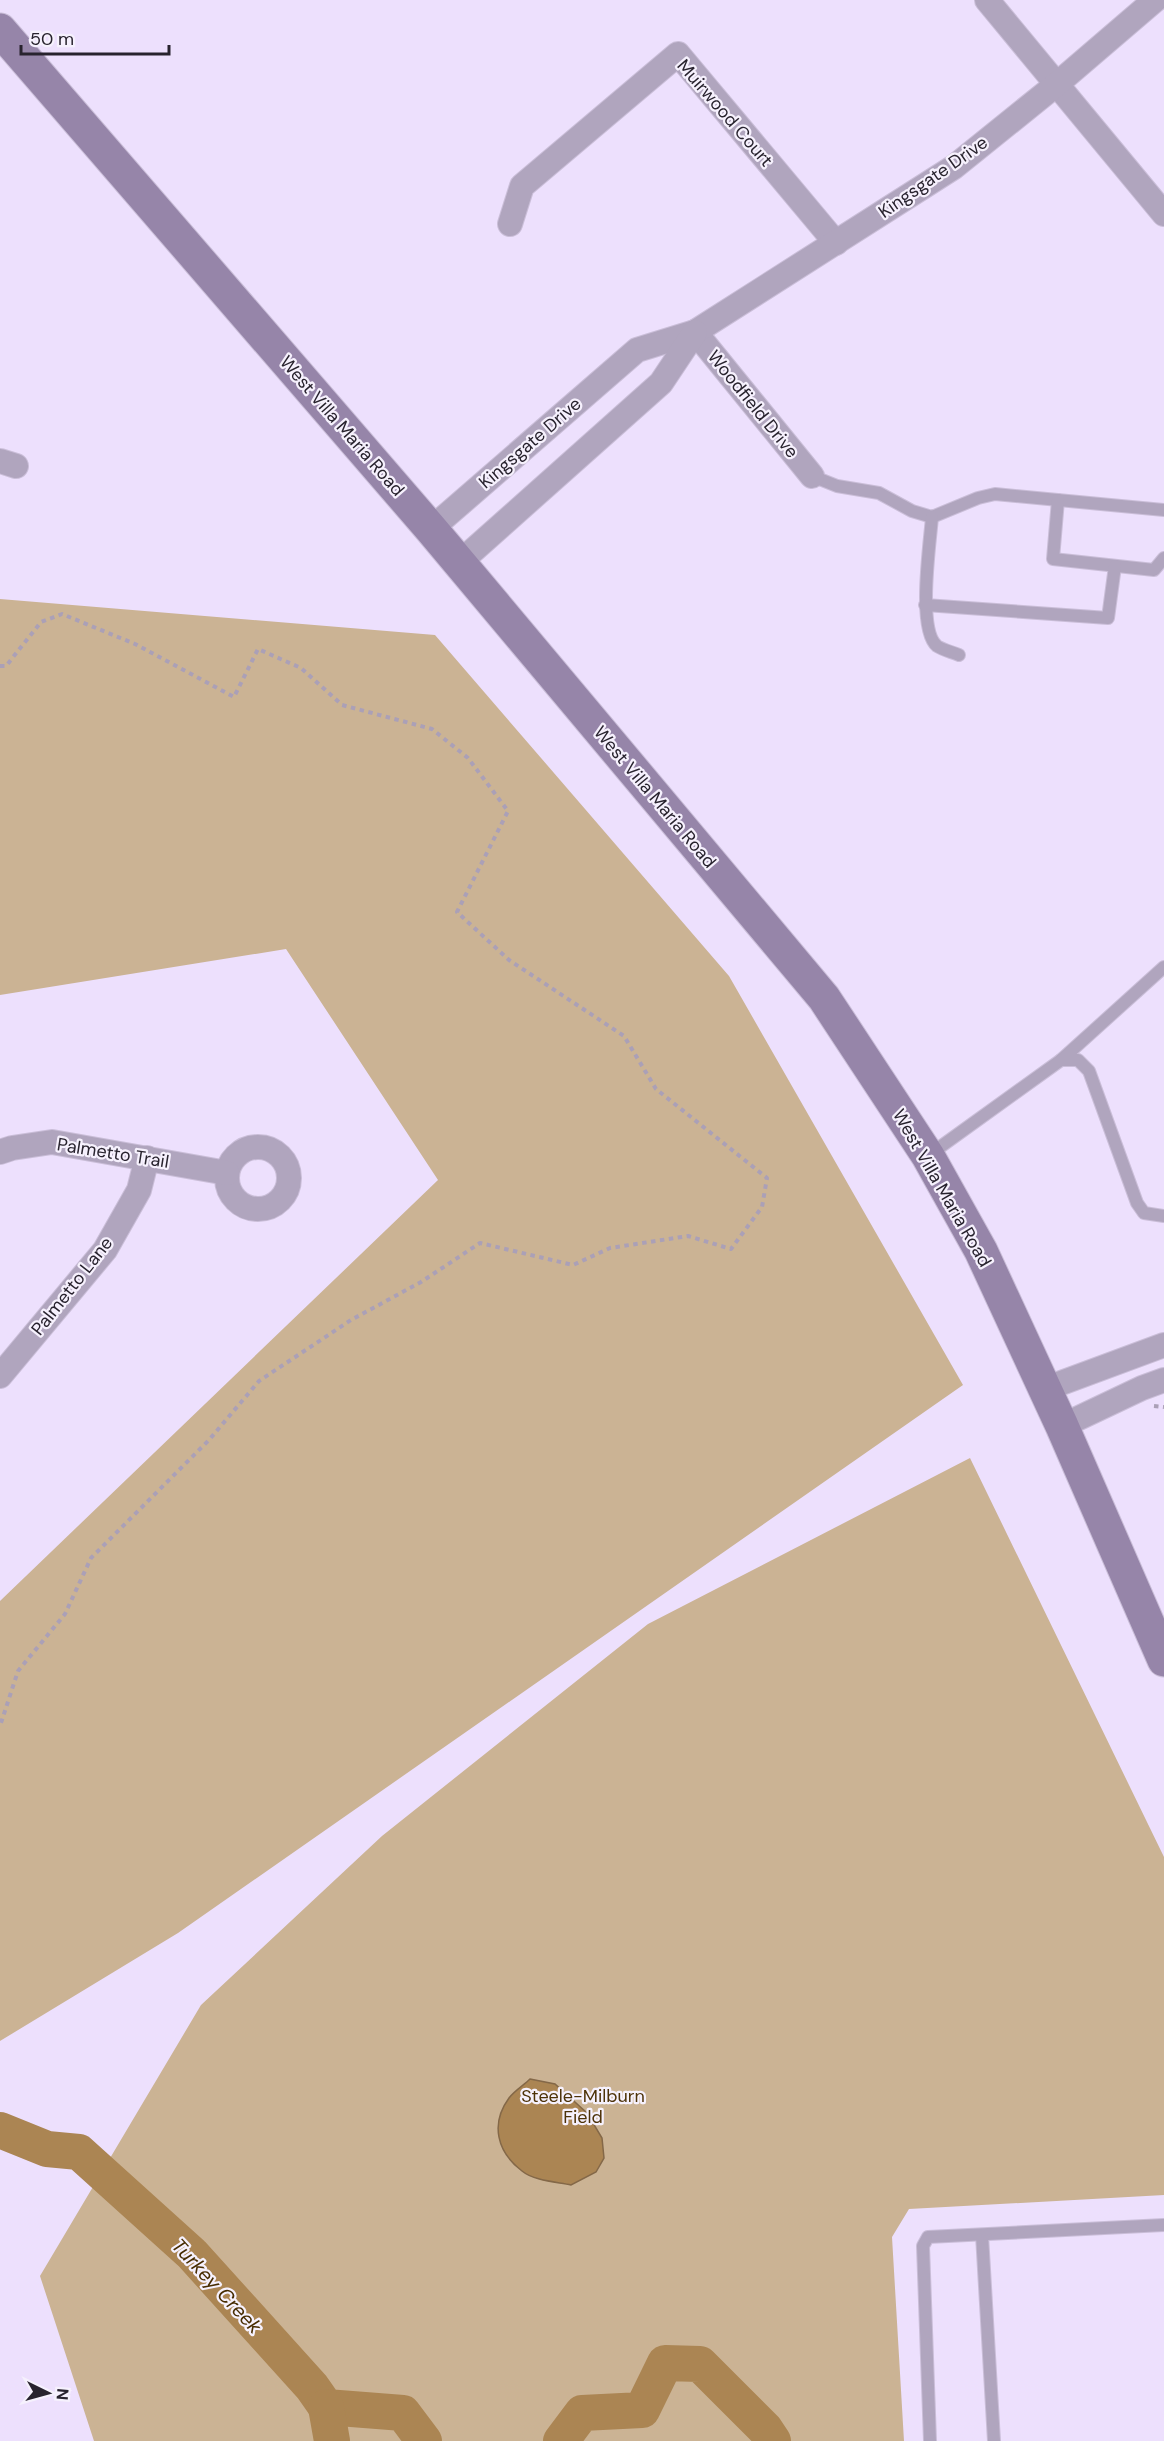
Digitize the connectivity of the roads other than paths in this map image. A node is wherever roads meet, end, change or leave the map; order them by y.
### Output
1 (987, 0) edge
2 (1155, 0) edge
3 (5, 47) edge
4 (1058, 84) junction
5 (1164, 214) edge
6 (510, 224) dead end
7 (836, 243) junction
8 (695, 332) junction
9 (812, 476) joint
10 (1058, 500) junction
11 (1164, 510) edge
12 (932, 517) junction
13 (431, 530) junction
14 (1164, 558) edge
15 (459, 563) junction
16 (1115, 566) junction
17 (926, 605) junction
18 (959, 655) dead end
19 (1164, 967) edge
20 (1061, 1060) junction
21 (0, 1152) edge
22 (928, 1156) junction
23 (147, 1158) junction
24 (227, 1173) dead end
25 (1164, 1216) edge
26 (1164, 1345) edge
27 (0, 1376) edge
28 (1164, 1380) edge
29 (1045, 1389) junction
30 (1062, 1426) junction
31 (1164, 1660) edge
32 (1164, 2225) edge
33 (982, 2235) junction
34 (930, 2441) edge
35 (994, 2441) edge

1 - 4 street
2 - 4 street, Kingsgate Drive
3 - 13 main road, West Villa Maria Road
4 - 5 street
4 - 7 street, Kingsgate Drive
6 - 7 street, Muirwood Court
7 - 8 street, Kingsgate Drive
8 - 9 street, Woodfield Drive
8 - 13 street, Kingsgate Drive
8 - 15 street, Kingsgate Drive
9 - 12 lane
10 - 11 lane
10 - 12 lane
10 - 16 lane
12 - 17 lane
13 - 15 main road, West Villa Maria Road
14 - 16 lane
15 - 22 main road, West Villa Maria Road
16 - 17 lane
17 - 18 lane
19 - 20 lane
20 - 22 lane
20 - 25 lane
21 - 23 street, Palmetto Trail
22 - 29 main road, West Villa Maria Road
23 - 24 street, Palmetto Trail
23 - 27 street, Palmetto Lane
26 - 29 street
28 - 30 street
29 - 30 main road, West Villa Maria Road
30 - 31 main road, West Villa Maria Road
32 - 33 lane
33 - 34 lane
33 - 35 lane

